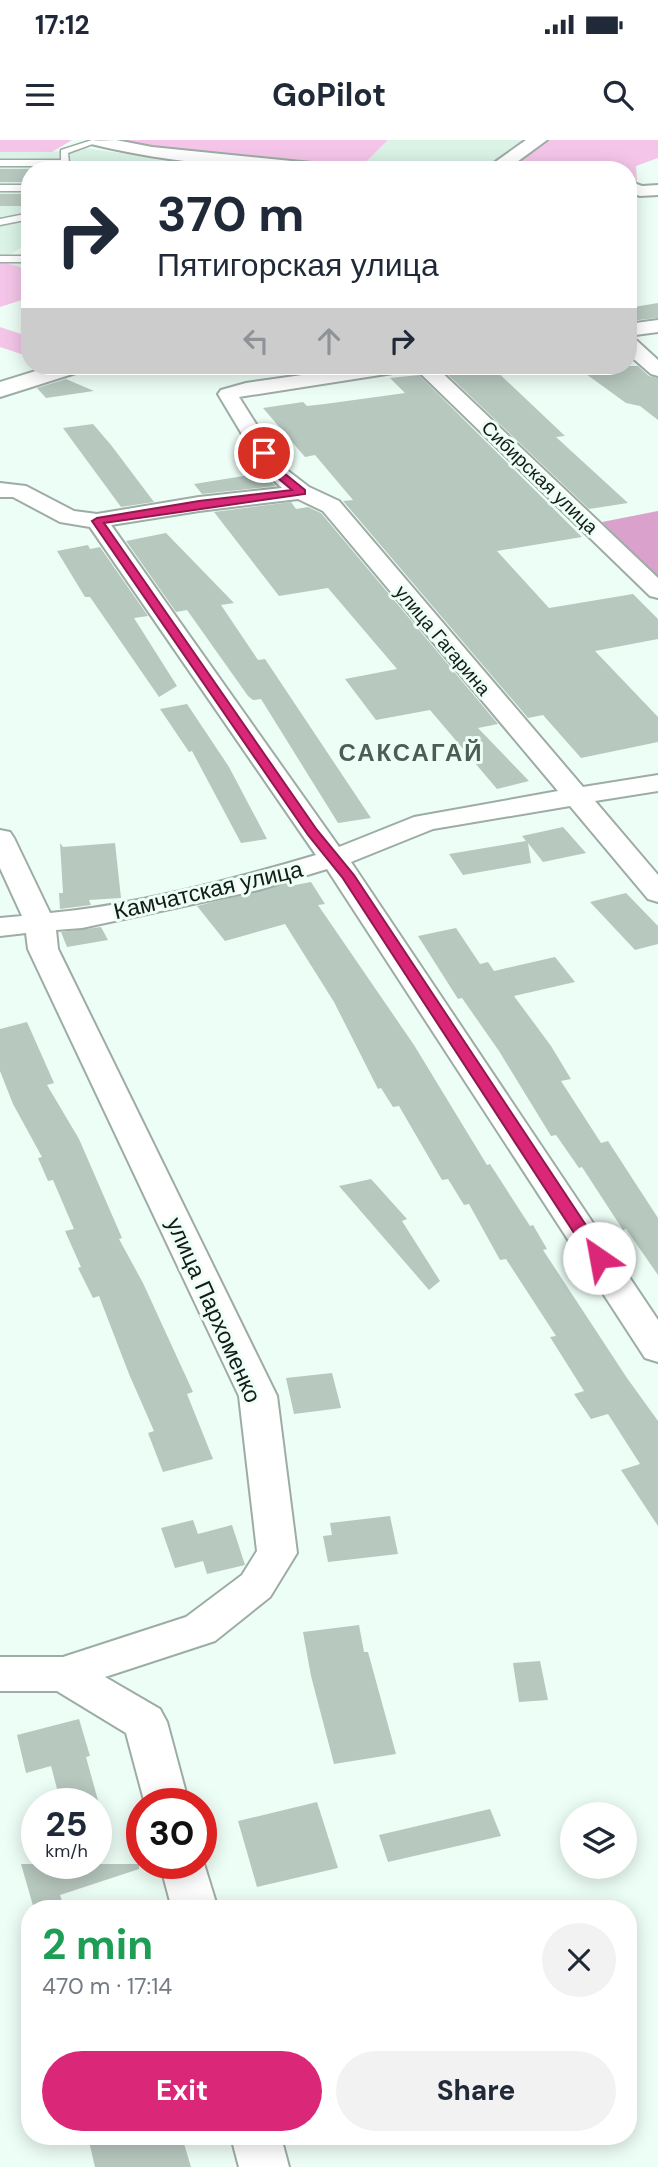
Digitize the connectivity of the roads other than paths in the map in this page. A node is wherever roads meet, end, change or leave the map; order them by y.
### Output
1 (538, 140) edge
2 (95, 141) edge
3 (66, 161) edge
4 (242, 161) edge
5 (506, 161) edge
6 (0, 163) edge
7 (21, 164) edge
8 (0, 188) edge
9 (21, 188) edge
10 (637, 188) edge
11 (658, 190) edge
12 (637, 192) edge
13 (652, 209) dead end
14 (0, 210) edge
15 (21, 210) edge
16 (21, 218) edge
17 (17, 219) junction
18 (0, 222) edge
19 (0, 229) edge
20 (0, 259) edge
21 (21, 259) edge
22 (658, 326) edge
23 (637, 329) edge
24 (637, 352) edge
25 (658, 370) edge
26 (46, 375) edge
27 (348, 375) edge
28 (432, 375) edge
29 (0, 390) edge
30 (0, 490) edge
31 (301, 492) junction
32 (97, 521) junction
33 (658, 591) edge
34 (658, 783) edge
35 (574, 796) junction
36 (0, 838) edge
37 (335, 858) junction
38 (658, 894) edge
39 (40, 923) junction
40 (0, 927) edge
41 (658, 1349) edge
42 (0, 1674) edge
43 (63, 1674) junction
44 (163, 1788) edge
45 (187, 1879) edge
46 (193, 1900) edge
47 (258, 2145) edge
48 (264, 2167) edge

1 - 5 street
2 - 3 lane
2 - 4 street
6 - 7 lane
8 - 9 lane
10 - 11 street
12 - 13 street
14 - 15 lane
16 - 17 lane
17 - 18 lane
17 - 19 lane
20 - 21 lane
22 - 23 street
24 - 25 street
26 - 29 street
27 - 31 street, улица Гагарина
28 - 33 street, Сибирская улица
30 - 32 street
31 - 32 street
31 - 35 street, улица Гагарина
32 - 37 street
34 - 35 street, Камчатская улица
35 - 37 street, Камчатская улица
35 - 38 street, улица Гагарина
36 - 39 street, улица Пархоменко
37 - 39 street, Камчатская улица
37 - 41 street
39 - 40 street, Камчатская улица
39 - 43 street, улица Пархоменко
42 - 43 street
43 - 44 street
45 - 46 street
47 - 48 street

